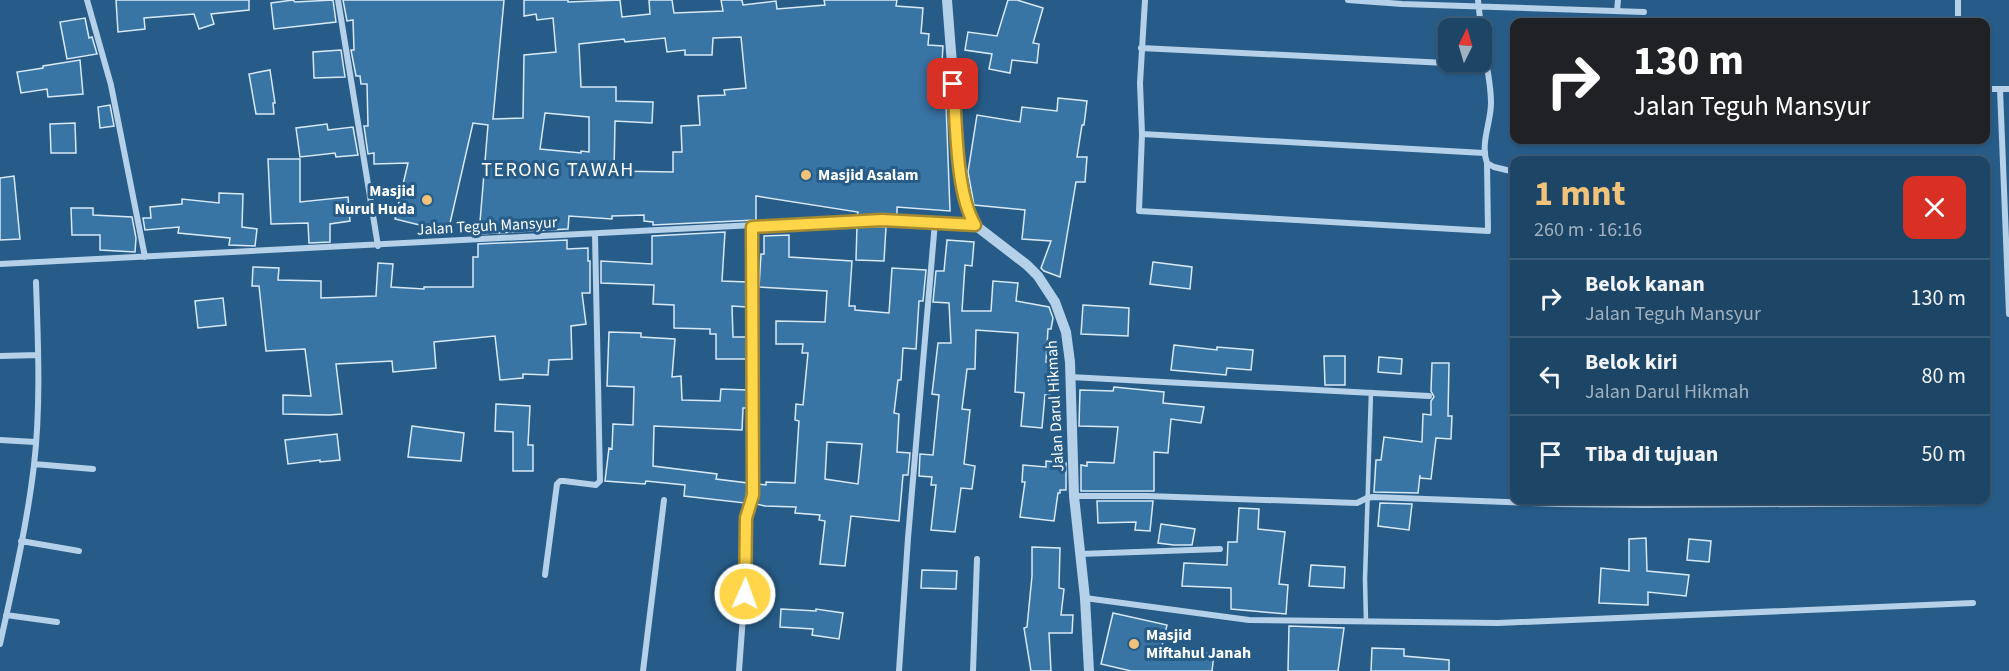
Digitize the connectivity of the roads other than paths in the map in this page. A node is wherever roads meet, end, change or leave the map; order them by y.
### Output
1 (87, 0) edge
2 (338, 0) edge
3 (948, 0) edge
4 (1145, 0) edge
5 (1348, 0) edge
6 (1548, 0) edge
7 (1618, 0) edge
8 (1958, 0) edge
9 (1402, 2) edge
10 (1478, 3) edge
11 (1548, 8) junction
12 (1617, 11) junction
13 (1644, 12) dead end
14 (1480, 18) edge
15 (1958, 18) edge
16 (1141, 48) junction
17 (1438, 62) edge
18 (1487, 72) edge
19 (1990, 89) edge
20 (2000, 89) junction
21 (2009, 89) edge
22 (1142, 134) junction
23 (1484, 153) junction
24 (1486, 163) junction
25 (1510, 171) edge
26 (935, 222) junction
27 (975, 225) junction
28 (752, 227) junction
29 (595, 234) junction
30 (378, 246) junction
31 (145, 257) junction
32 (0, 264) edge
33 (36, 282) dead end
34 (2009, 314) edge
35 (0, 356) edge
36 (38, 356) junction
37 (1070, 377) junction
38 (1371, 392) junction
39 (1429, 396) dead end
40 (0, 440) edge
41 (35, 442) junction
42 (34, 464) junction
43 (93, 469) dead end
44 (1074, 496) junction
45 (1367, 498) junction
46 (664, 500) dead end
47 (1510, 502) edge
48 (1605, 504) edge
49 (1798, 504) edge
50 (21, 541) junction
51 (1220, 549) dead end
52 (79, 551) dead end
53 (1079, 554) junction
54 (978, 559) dead end
55 (545, 575) dead end
56 (1085, 598) junction
57 (1973, 603) dead end
58 (6, 615) junction
59 (57, 622) dead end
60 (1366, 622) junction
61 (0, 644) edge
62 (643, 671) edge
63 (739, 671) edge
64 (899, 671) edge
65 (973, 671) edge
66 (1089, 671) edge

1 - 31 street
2 - 30 street
3 - 27 street
4 - 16 street
5 - 9 street
6 - 11 street
7 - 12 street
8 - 15 street
9 - 10 street
10 - 11 street
10 - 14 street
11 - 12 street
12 - 13 street
16 - 17 street
16 - 22 street
18 - 23 street
19 - 20 street
20 - 21 street
20 - 34 street
22 - 23 street
22 - 24 street
23 - 24 street
24 - 25 street
26 - 27 street, Jalan Teguh Mansyur
26 - 28 street, Jalan Teguh Mansyur
26 - 64 street
27 - 37 street, Jalan Darul Hikmah
28 - 29 street, Jalan Teguh Mansyur
28 - 63 street
29 - 30 street, Jalan Teguh Mansyur
29 - 55 street
30 - 31 street, Jalan Teguh Mansyur
31 - 32 street, Jalan Teguh Mansyur
33 - 36 street
35 - 36 street
36 - 41 street
37 - 38 street
37 - 44 street, Jalan Darul Hikmah
38 - 39 street
38 - 45 lane
40 - 41 street
41 - 42 street
42 - 43 street
42 - 50 street
44 - 45 street
44 - 53 street, Jalan Darul Hikmah
45 - 47 street
45 - 60 lane
46 - 62 street
48 - 49 street
50 - 52 street
50 - 58 street
51 - 53 street
53 - 56 street, Jalan Darul Hikmah
54 - 65 street
56 - 60 street
56 - 66 street, Jalan Darul Hikmah
57 - 60 street
58 - 59 street
58 - 61 street

